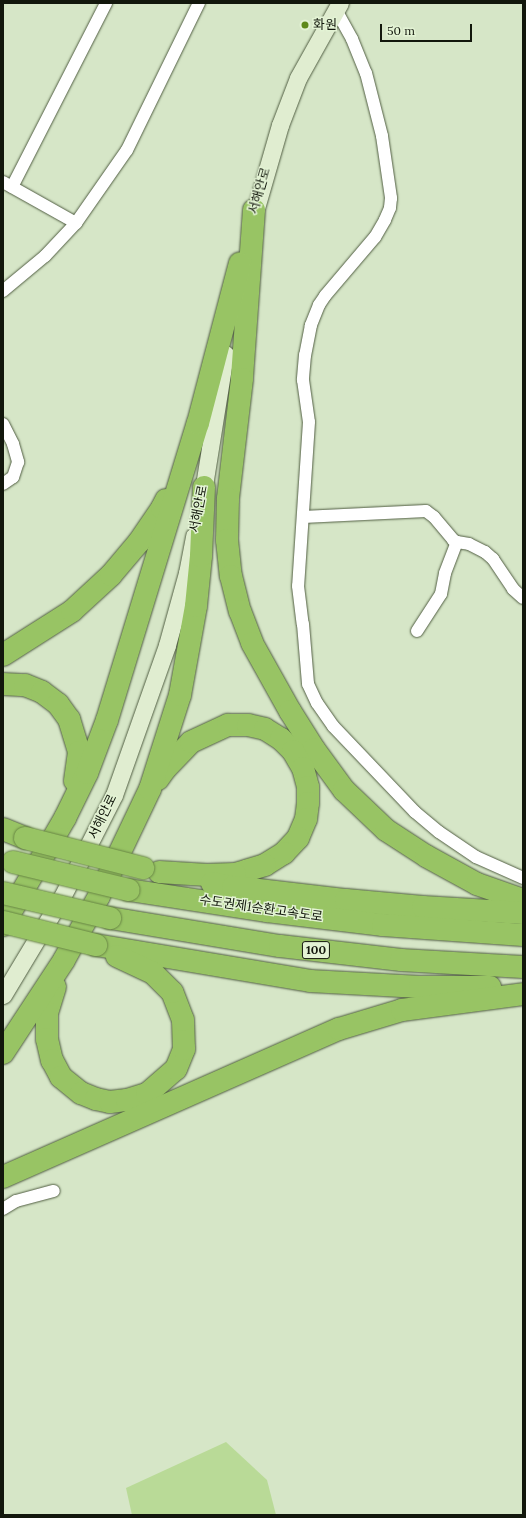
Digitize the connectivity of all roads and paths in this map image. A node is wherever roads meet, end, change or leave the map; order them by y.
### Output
1 (106, 3) edge
2 (199, 3) edge
3 (338, 7) edge
4 (8, 184) edge
5 (254, 210) junction
6 (76, 223) junction
7 (3, 291) edge
8 (198, 423) junction
9 (3, 424) edge
10 (3, 484) edge
11 (204, 487) junction
12 (303, 517) junction
13 (457, 542) junction
14 (523, 598) edge
15 (418, 631) dead end
16 (3, 655) edge
17 (3, 684) edge
18 (150, 789) junction
19 (65, 818) junction
20 (3, 828) edge
21 (3, 832) edge
22 (25, 838) junction
23 (8, 860) edge
24 (151, 870) junction
25 (523, 878) edge
26 (3, 893) edge
27 (523, 900) edge
28 (523, 913) edge
29 (3, 924) edge
30 (523, 935) edge
31 (96, 945) junction
32 (64, 960) junction
33 (523, 967) edge
34 (523, 986) edge
35 (523, 994) edge
36 (3, 995) edge
37 (3, 1053) edge
38 (3, 1176) edge
39 (54, 1190) dead end
40 (3, 1209) edge

1 - 4 street
2 - 6 street
3 - 5 main road, 서해안로
3 - 12 street
4 - 6 street
5 - 8 highway
5 - 11 main road, 서해안로
5 - 27 highway
6 - 7 street
8 - 16 highway
8 - 19 highway
9 - 10 street
11 - 18 highway
11 - 36 main road, 서해안로
12 - 13 street
12 - 25 street
13 - 14 street
13 - 15 street
17 - 19 highway
18 - 24 highway
18 - 32 highway
19 - 29 highway
20 - 22 highway
21 - 22 highway
22 - 24 highway, bridge
23 - 30 highway, 수도권제1순환고속도로, bridge
24 - 28 highway
26 - 33 highway, 100, bridge
29 - 31 highway, bridge
31 - 32 highway
31 - 34 highway
32 - 37 highway
35 - 38 highway
39 - 40 street

